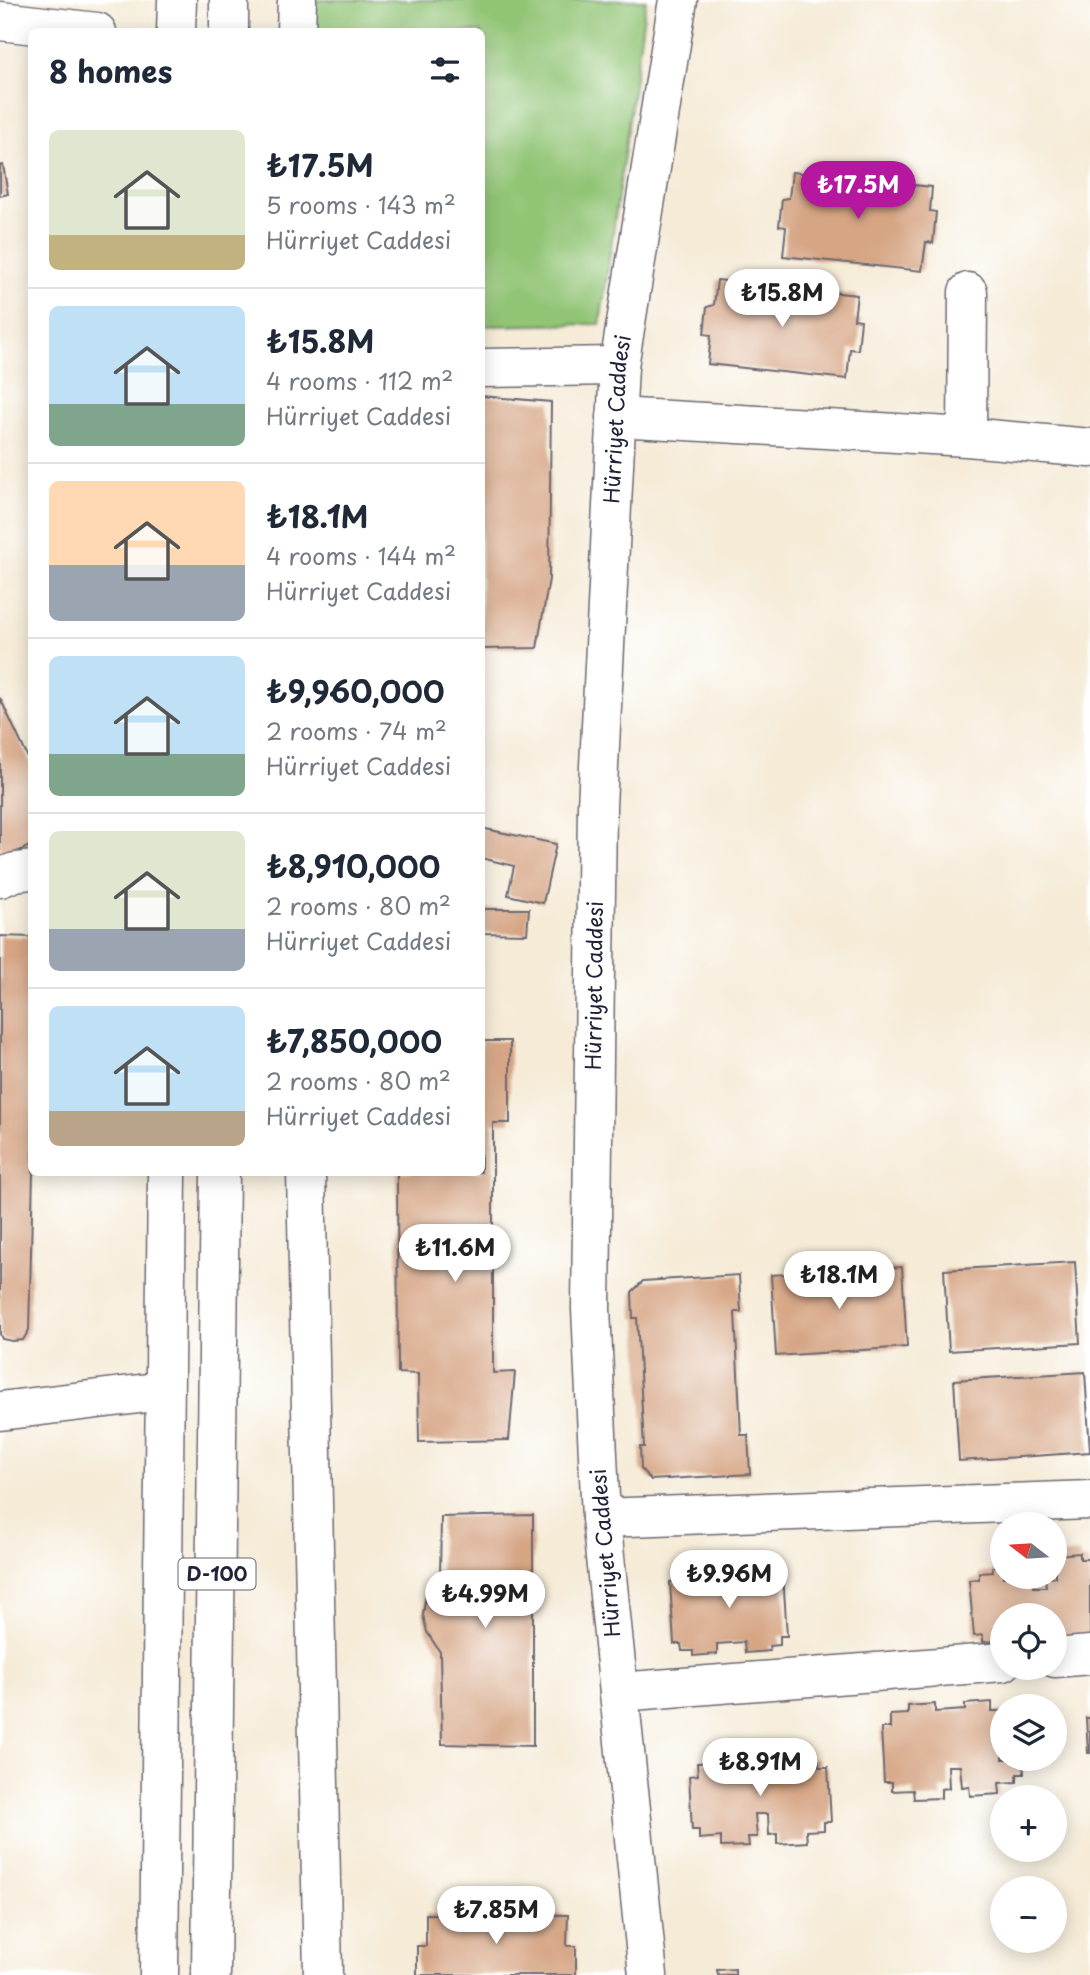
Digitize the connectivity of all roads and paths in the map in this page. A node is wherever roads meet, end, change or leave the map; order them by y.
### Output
1 (177, 0) edge
2 (229, 0) edge
3 (297, 0) edge
4 (678, 0) edge
5 (0, 21) edge
6 (62, 28) edge
7 (176, 28) edge
8 (229, 28) edge
9 (296, 28) edge
10 (968, 292) dead end
11 (619, 366) junction
12 (485, 368) edge
13 (616, 417) junction
14 (967, 437) junction
15 (1090, 448) edge
16 (28, 870) edge
17 (0, 878) edge
18 (167, 1176) edge
19 (220, 1176) edge
20 (306, 1176) edge
21 (164, 1391) junction
22 (0, 1411) edge
23 (1090, 1500) edge
24 (601, 1518) junction
25 (1090, 1655) edge
26 (1067, 1657) edge
27 (990, 1663) edge
28 (619, 1692) junction
29 (159, 1975) edge
30 (211, 1975) edge
31 (323, 1975) edge
32 (648, 1975) edge

1 - 7 main road
2 - 8 main road
3 - 9 main road
4 - 11 main road, Hürriyet Caddesi
5 - 6 main road
10 - 14 main road
11 - 12 main road
11 - 13 main road, Hürriyet Caddesi
13 - 14 main road
13 - 24 main road, Hürriyet Caddesi
14 - 15 main road
16 - 17 main road
18 - 21 main road, D-100
19 - 30 main road, D-100
20 - 31 main road
21 - 22 main road
21 - 29 main road, D-100
23 - 24 main road
24 - 28 main road, Hürriyet Caddesi
25 - 26 main road
27 - 28 main road
28 - 32 main road, Hürriyet Caddesi

